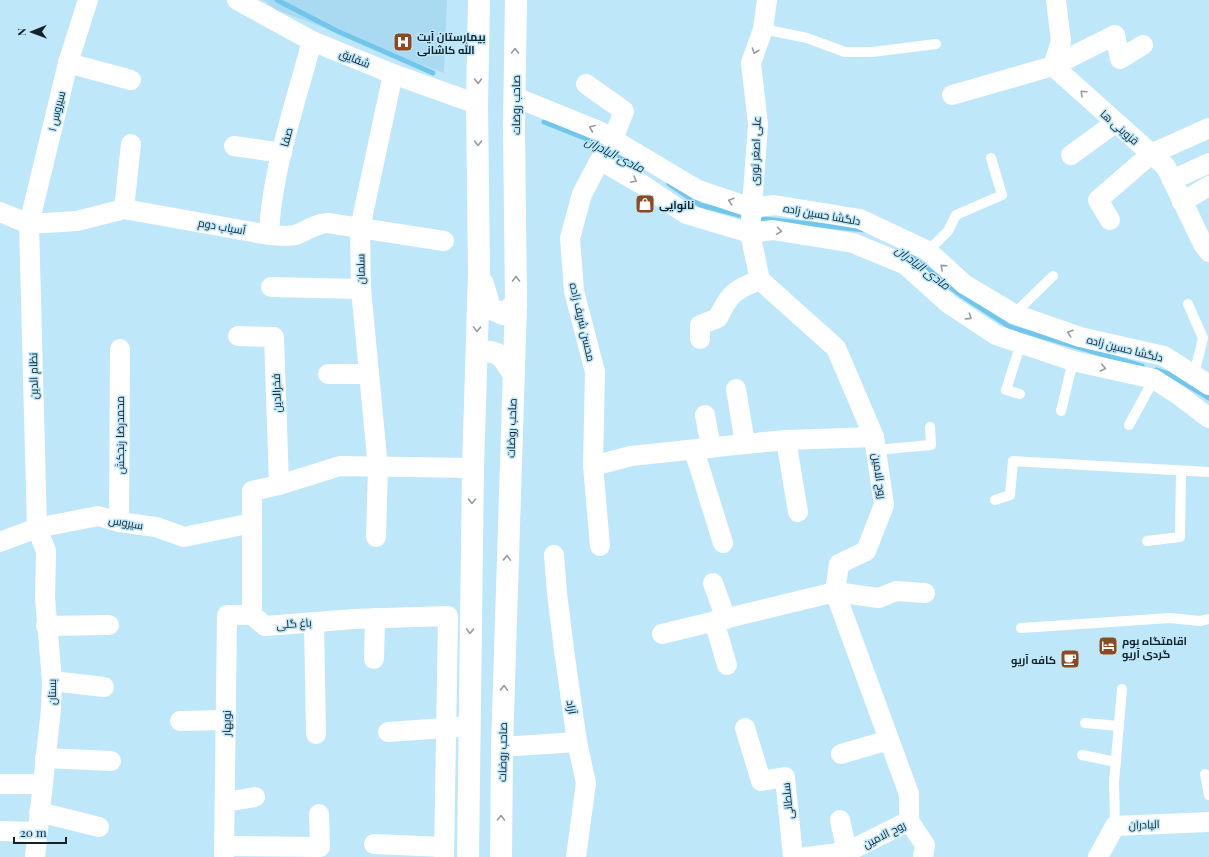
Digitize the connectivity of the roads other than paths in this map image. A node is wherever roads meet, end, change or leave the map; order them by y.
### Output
1 (88, 0) edge
2 (237, 0) edge
3 (479, 0) edge
4 (516, 0) edge
5 (767, 0) edge
6 (1056, 0) edge
7 (763, 29) junction
8 (312, 40) junction
9 (936, 44) dead end
10 (1143, 45) dead end
11 (68, 63) junction
12 (1053, 66) junction
13 (393, 74) junction
14 (131, 80) dead end
15 (586, 84) dead end
16 (952, 96) dead end
17 (515, 97) junction
18 (477, 104) junction
19 (1115, 123) junction
20 (1209, 128) edge
21 (613, 139) junction
22 (131, 144) dead end
23 (234, 146) dead end
24 (282, 153) junction
25 (1151, 154) junction
26 (1071, 155) dead end
27 (991, 158) dead end
28 (1209, 163) edge
29 (1172, 180) junction
30 (1209, 186) edge
31 (698, 190) junction
32 (1182, 202) junction
33 (752, 208) junction
34 (124, 209) junction
35 (0, 212) edge
36 (686, 214) junction
37 (1110, 220) dead end
38 (29, 224) junction
39 (360, 228) junction
40 (750, 233) junction
41 (269, 235) junction
42 (444, 240) dead end
43 (928, 251) junction
44 (1209, 252) edge
45 (479, 273) junction
46 (1053, 276) dead end
47 (760, 280) junction
48 (271, 287) dead end
49 (361, 289) junction
50 (516, 304) junction
51 (1188, 304) dead end
52 (1014, 314) junction
53 (238, 336) dead end
54 (700, 338) dead end
55 (1021, 343) junction
56 (120, 349) dead end
57 (476, 352) junction
58 (1073, 361) junction
59 (328, 374) dead end
60 (369, 374) junction
61 (513, 374) junction
62 (1154, 379) junction
63 (1201, 380) edge
64 (736, 389) dead end
65 (1020, 394) dead end
66 (1061, 411) dead end
67 (705, 415) dead end
68 (1209, 418) edge
69 (1129, 425) dead end
70 (930, 428) dead end
71 (786, 440) junction
72 (745, 444) junction
73 (875, 444) junction
74 (703, 449) junction
75 (593, 466) junction
76 (378, 468) junction
77 (473, 468) junction
78 (1181, 471) junction
79 (1209, 472) edge
80 (280, 485) junction
81 (995, 500) dead end
82 (798, 512) dead end
83 (119, 522) junction
84 (252, 523) junction
85 (37, 528) junction
86 (376, 537) dead end
87 (1147, 541) dead end
88 (0, 542) edge
89 (723, 543) dead end
90 (600, 546) dead end
91 (554, 555) dead end
92 (713, 583) dead end
93 (835, 592) junction
94 (925, 593) dead end
95 (252, 615) junction
96 (375, 618) junction
97 (1209, 619) edge
98 (720, 620) junction
99 (314, 622) junction
100 (109, 625) dead end
101 (46, 626) junction
102 (1021, 628) dead end
103 (662, 634) dead end
104 (374, 659) dead end
105 (727, 665) dead end
106 (52, 681) junction
107 (104, 687) dead end
108 (1122, 689) dead end
109 (226, 720) junction
110 (180, 721) dead end
111 (1085, 723) dead end
112 (1119, 726) junction
113 (469, 727) junction
114 (445, 728) junction
115 (745, 728) dead end
116 (388, 732) dead end
117 (316, 734) dead end
118 (889, 740) junction
119 (578, 742) junction
120 (502, 747) junction
121 (841, 754) dead end
122 (1082, 755) dead end
123 (45, 758) junction
124 (111, 761) dead end
125 (1116, 762) junction
126 (1205, 774) dead end
127 (0, 784) edge
128 (42, 784) junction
129 (1209, 795) edge
130 (255, 797) dead end
131 (225, 802) junction
132 (39, 812) junction
133 (319, 814) dead end
134 (840, 820) dead end
135 (909, 821) junction
136 (1209, 822) edge
137 (1115, 826) junction
138 (99, 827) dead end
139 (0, 831) edge
140 (37, 832) junction
141 (374, 844) dead end
142 (224, 852) edge
143 (444, 852) edge
144 (847, 855) edge
145 (35, 857) edge
146 (468, 857) edge
147 (501, 857) edge
148 (576, 857) edge
149 (793, 857) edge
150 (806, 857) edge
151 (923, 857) edge
152 (1098, 857) edge

1 - 11 street, سیروس ۱
2 - 8 street, شقایق
3 -> 18 street
17 -> 4 street, صاحب روضات
5 - 7 street, علی اصغر نوری
6 - 12 street
7 - 9 lane
7 -> 33 street, علی اصغر نوری
8 - 13 street, شقایق
8 - 24 street, صفا
10 - 12 street
11 - 14 street
11 - 38 street, سیروس ۱
12 - 16 street
19 -> 12 street, قزوینی ها
13 - 18 street, شقایق
13 - 39 street, سلمان
15 - 21 street
21 -> 17 street, دلگشا حسین زاده
50 -> 17 street, صاحب روضات
18 -> 45 street
19 - 25 street, قزوینی ها
19 - 26 street
20 - 25 street
21 - 31 street, دلگشا حسین زاده
22 - 34 street
23 - 24 street
24 - 41 street, صفا
25 - 29 street, قزوینی ها
25 - 37 street
27 - 43 lane
28 - 29 street
29 - 32 street, قزوینی ها
30 - 32 street
33 -> 31 street, دلگشا حسین زاده
31 - 36 street
32 - 44 street, قزوینی ها
33 - 40 street, علی اصغر نوری
33 - 43 street, دلگشا حسین زاده
34 - 38 street, آسیاب دوم
34 - 41 street, آسیاب دوم
35 - 38 street, آسیاب دوم
36 - 40 street
75 -> 36 street, محسن شریف زاده
38 - 85 street, نظام الدین
39 - 41 street, آسیاب دوم
39 - 42 street, آسیاب دوم
39 - 49 street, سلمان
40 - 47 street
40 -> 55 street
52 -> 43 street, دلگشا حسین زاده
45 - 50 street
45 -> 57 street
46 - 52 lane
47 - 54 street
47 - 73 street, روح الامین
48 - 49 street
49 - 60 street, سلمان
50 - 61 street, صاحب روضات
51 - 63 lane
63 -> 52 street, دلگشا حسین زاده
53 - 80 street, فخرالدین
55 - 58 street
55 - 65 lane
56 - 83 street, محمدرضا رنجکش
57 - 61 street
57 - 77 street
58 -> 62 street
58 - 66 lane
59 - 60 street
60 - 76 street, سلمان
120 -> 61 street, صاحب روضات
62 - 68 street
62 - 69 lane
64 - 72 street
67 - 74 street
70 - 73 lane
71 - 72 street
71 - 73 street
71 - 82 street
72 - 74 street
73 - 93 street, روح الامین
74 - 75 street
74 - 89 street
75 - 90 street, محسن شریف زاده
76 - 77 street
76 - 80 street
76 - 86 street, سلمان
77 -> 113 street
78 - 79 lane
78 - 81 lane
78 - 87 lane
80 - 84 street
83 - 84 street, سیروس
83 - 85 street, سیروس
84 - 95 street
85 - 88 street, سیروس
85 - 101 street, بستان
91 - 119 street, آزاد
92 - 98 street
93 - 94 street
93 - 98 street
93 - 118 street, روح الامین
95 - 99 street, باغ گلی
95 - 109 street, نوبهار
96 - 99 street, باغ گلی
96 - 104 street
96 - 114 street, باغ گلی
97 - 102 lane
98 - 103 street
98 - 105 street
99 - 117 street
100 - 101 street
101 - 106 street, بستان
106 - 107 street
106 - 123 street, بستان
108 - 112 lane
109 - 110 street
109 - 131 street, نوبهار
111 - 112 lane
112 - 125 lane
113 - 114 street
113 - 146 street
114 - 116 street
114 - 143 street, باغ گلی
115 - 149 street, سلطانی
118 - 121 street
118 - 135 street, روح الامین
119 - 120 street
119 - 148 street, آزاد
147 -> 120 street, صاحب روضات
122 - 125 lane
123 - 124 street
123 - 128 street, بستان
125 - 137 lane
126 - 129 lane
127 - 128 street
128 - 132 street, بستان
130 - 131 street
131 - 142 street, نوبهار
132 - 138 street
132 - 140 street, بستان
133 - 142 street
134 - 144 street
135 - 144 street, روح الامین
135 - 151 street
136 - 137 street, الیادران
137 - 152 street, الیادران
139 - 140 street
140 - 145 street, بستان
141 - 143 street
144 - 150 street

